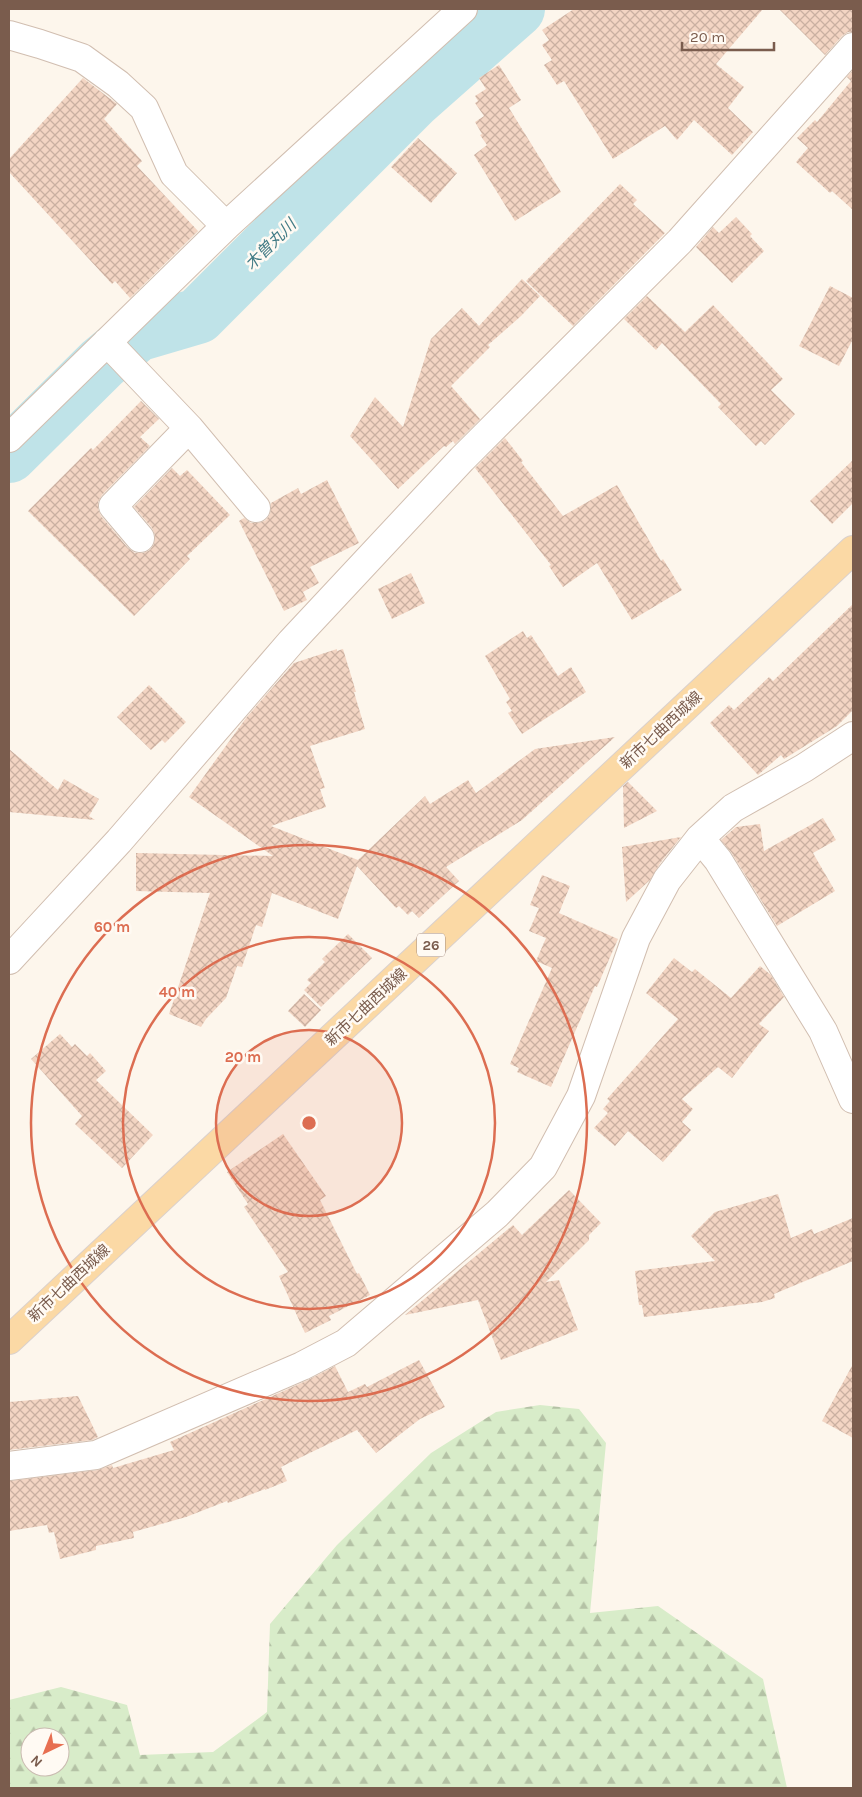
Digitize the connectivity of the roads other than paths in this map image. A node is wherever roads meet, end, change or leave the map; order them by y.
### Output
1 (463, 9) edge
2 (9, 35) edge
3 (853, 47) edge
4 (226, 226) junction
5 (107, 342) junction
6 (189, 428) junction
7 (9, 438) edge
8 (256, 508) dead end
9 (140, 538) dead end
10 (853, 550) edge
11 (853, 736) edge
12 (700, 838) junction
13 (9, 960) edge
14 (853, 1099) edge
15 (9, 1340) edge
16 (9, 1466) edge

1 - 4 street
2 - 4 street
3 - 13 street
4 - 5 street
5 - 6 street
5 - 7 street
6 - 8 street
6 - 9 street
10 - 15 main road, 新市七曲西城線 / 26
11 - 12 street
12 - 14 street
12 - 16 street

